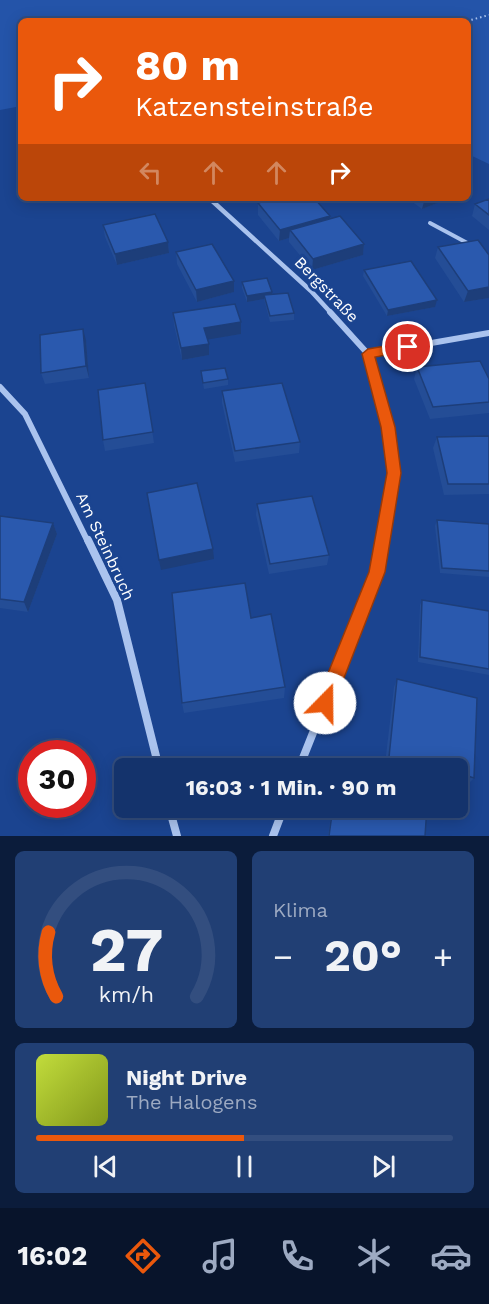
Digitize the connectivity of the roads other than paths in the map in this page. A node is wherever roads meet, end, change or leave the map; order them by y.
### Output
1 (212, 201) edge
2 (430, 223) dead end
3 (479, 249) edge
4 (489, 333) edge
5 (368, 354) junction
6 (0, 387) edge
7 (156, 758) edge
8 (303, 758) edge
9 (172, 818) edge
10 (280, 818) edge
11 (177, 836) edge
12 (273, 836) edge

1 - 5 street, Bergstraße
2 - 3 lane
4 - 5 street
5 - 8 street, Bergstraße
6 - 7 street, Am Steinbruch
9 - 11 street
10 - 12 street

